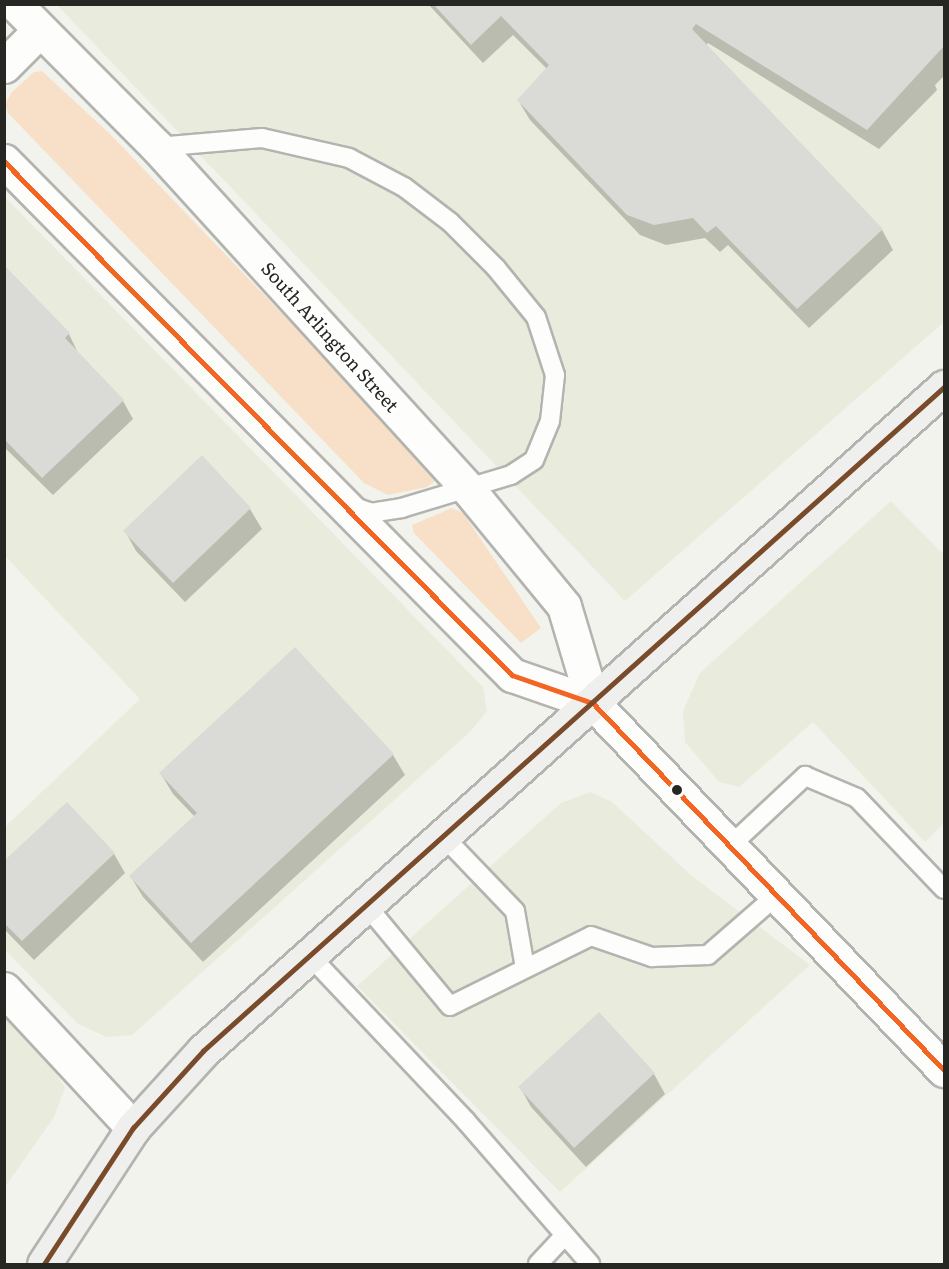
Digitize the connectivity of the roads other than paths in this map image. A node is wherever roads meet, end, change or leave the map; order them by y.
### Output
1 (15, 4) edge
2 (4, 6) edge
3 (40, 30) junction
4 (4, 66) edge
5 (157, 147) junction
6 (4, 160) edge
7 (945, 387) edge
8 (468, 489) junction
9 (336, 500) junction
10 (593, 703) junction
11 (443, 836) junction
12 (730, 846) junction
13 (945, 889) edge
14 (777, 895) junction
15 (366, 905) junction
16 (310, 956) junction
17 (525, 968) junction
18 (4, 989) edge
19 (945, 1070) edge
20 (133, 1128) junction
21 (564, 1236) junction
22 (44, 1264) edge
23 (538, 1264) edge
24 (590, 1264) edge

1 - 3 street, South Arlington Street
2 - 3 street
3 - 4 street
3 - 5 street, South Arlington Street
5 - 8 street, South Arlington Street
5 - 8 lane
6 - 9 street
7 - 10 main road
8 - 9 lane
8 - 10 street, South Arlington Street
9 - 10 street
10 - 11 main road
10 - 12 street
11 - 15 main road
11 - 17 lane
12 - 13 lane
12 - 14 street
14 - 17 lane
14 - 19 street
15 - 16 main road
15 - 17 lane
16 - 20 main road
16 - 21 lane
18 - 20 street
20 - 22 main road
21 - 23 lane
21 - 24 lane

